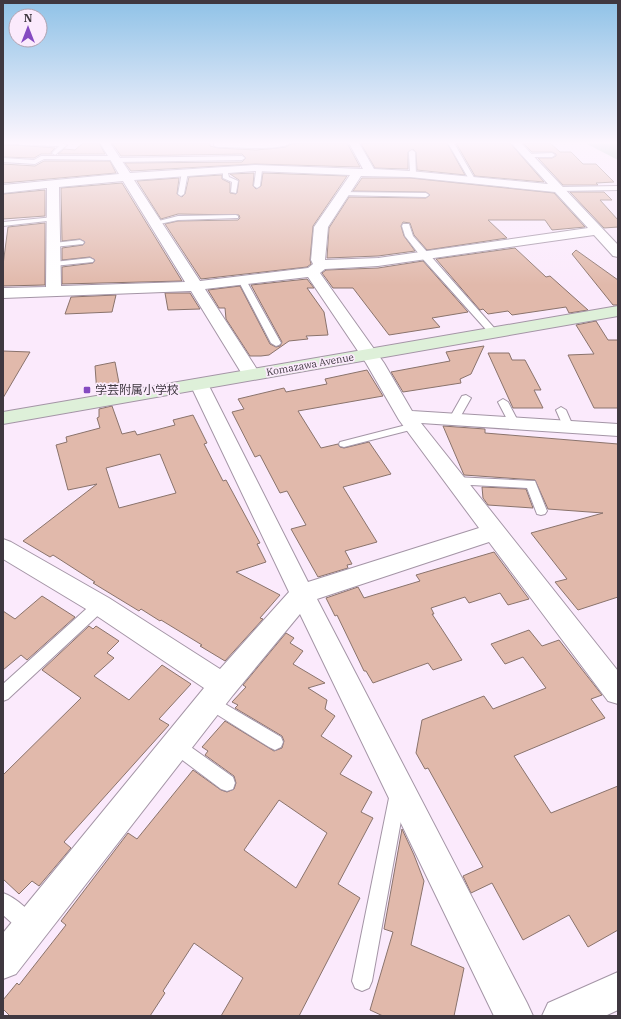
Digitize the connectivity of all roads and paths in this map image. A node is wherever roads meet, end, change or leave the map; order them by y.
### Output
1 (560, 190) edge
2 (53, 191) edge
3 (135, 191) edge
4 (182, 191) edge
5 (345, 191) edge
6 (181, 194) dead end
7 (342, 194) junction
8 (426, 195) dead end
9 (236, 217) dead end
10 (54, 219) junction
11 (155, 223) junction
12 (3, 224) edge
13 (406, 226) dead end
14 (598, 231) junction
15 (80, 242) dead end
16 (54, 245) junction
17 (618, 253) edge
18 (425, 256) junction
19 (90, 260) dead end
20 (54, 264) junction
21 (317, 269) junction
22 (242, 280) junction
23 (195, 286) junction
24 (54, 292) junction
25 (3, 294) edge
26 (618, 311) edge
27 (493, 332) junction
28 (276, 343) dead end
29 (368, 354) junction
30 (251, 374) junction
31 (199, 384) junction
32 (466, 398) dead end
33 (503, 402) dead end
34 (3, 418) edge
35 (454, 419) junction
36 (410, 421) junction
37 (514, 423) junction
38 (618, 430) edge
39 (344, 444) dead end
40 (455, 480) junction
41 (541, 511) dead end
42 (494, 532) junction
43 (3, 548) edge
44 (302, 594) junction
45 (100, 605) junction
46 (618, 692) edge
47 (3, 694) edge
48 (216, 694) junction
49 (275, 742) dead end
50 (175, 745) junction
51 (227, 783) dead end
52 (399, 786) junction
53 (3, 902) edge
54 (31, 927) junction
55 (3, 961) edge
56 (362, 981) dead end
57 (618, 991) edge
58 (514, 1016) edge
59 (561, 1016) edge

1 - 14 street
2 - 10 street
3 - 11 street
4 - 6 lane
5 - 7 street
7 - 8 lane
7 - 21 street
9 - 11 lane
10 - 12 lane
10 - 16 street
11 - 23 street
13 - 18 lane
14 - 17 street
14 - 18 street
15 - 16 lane
16 - 20 street
18 - 21 street
18 - 27 lane
19 - 20 lane
20 - 24 street
21 - 22 street
21 - 29 street
22 - 23 street
22 - 28 lane
23 - 24 street
23 - 30 street
24 - 25 street
26 - 27 main road, Komazawa Avenue
27 - 29 main road, Komazawa Avenue
29 - 30 main road, Komazawa Avenue
29 - 36 street
30 - 31 main road, Komazawa Avenue
31 - 34 main road, Komazawa Avenue
31 - 44 street
32 - 35 lane
33 - 37 lane
35 - 36 street
35 - 37 street
36 - 39 lane
36 - 40 street
37 - 38 street
40 - 41 lane
40 - 42 street
42 - 44 street
42 - 46 street
43 - 45 street
44 - 48 street
44 - 52 street
45 - 47 lane
45 - 48 street
48 - 49 lane
48 - 50 street
50 - 51 lane
50 - 54 street
52 - 56 lane
52 - 58 street
53 - 54 lane
54 - 55 street
57 - 59 street

